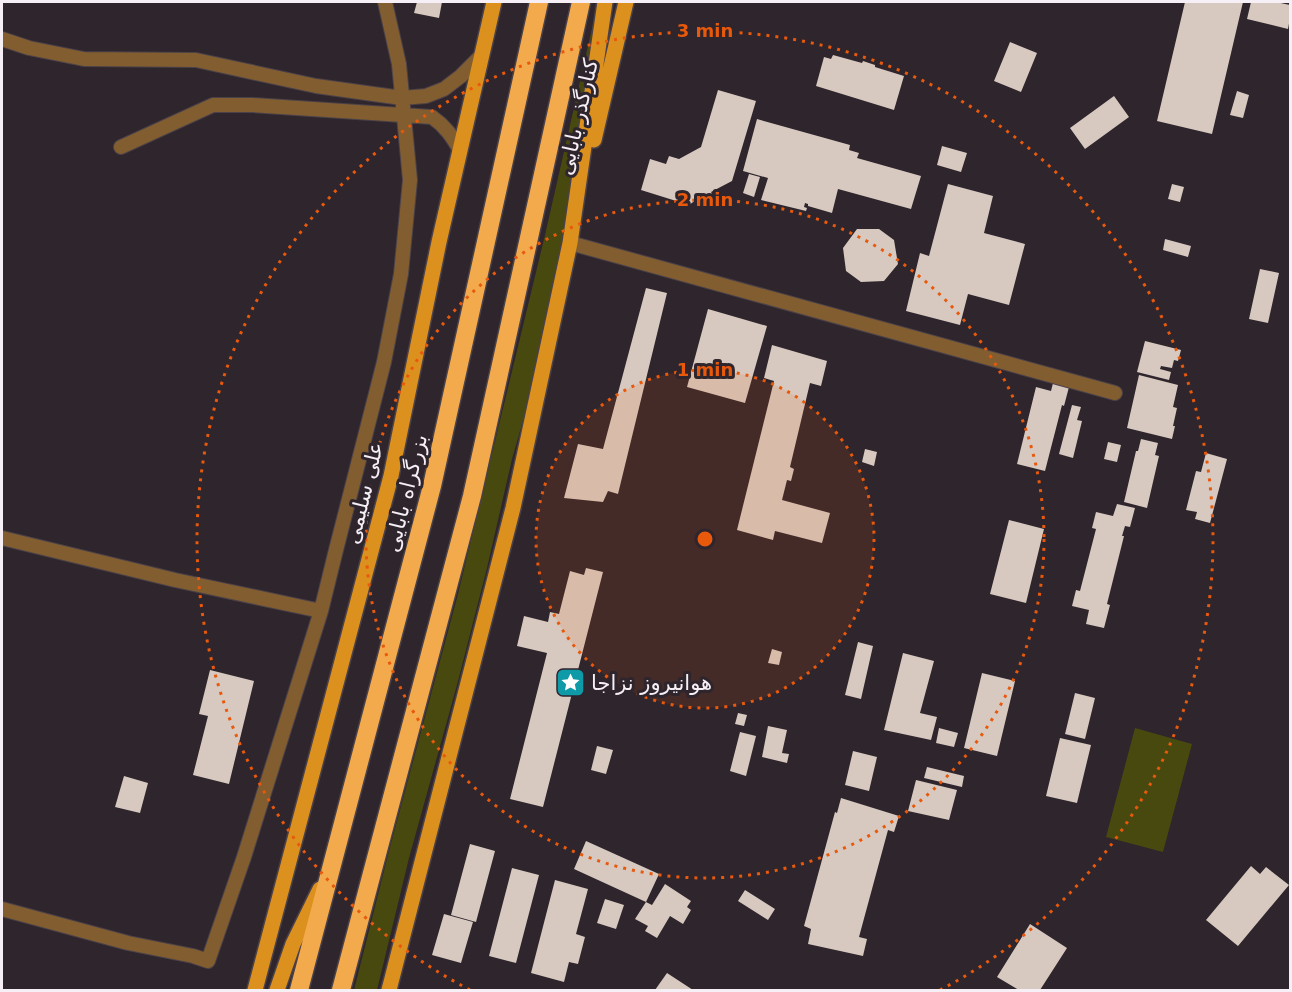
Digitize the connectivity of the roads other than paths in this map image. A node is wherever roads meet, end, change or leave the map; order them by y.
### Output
1 (385, 2) edge
2 (494, 2) edge
3 (538, 2) edge
4 (581, 2) edge
5 (605, 2) edge
6 (626, 2) edge
7 (2, 39) edge
8 (481, 56) junction
9 (402, 98) junction
10 (403, 114) junction
11 (121, 147) dead end
12 (460, 150) junction
13 (570, 243) junction
14 (1115, 393) dead end
15 (2, 538) edge
16 (321, 611) junction
17 (333, 862) junction
18 (2, 909) edge
19 (255, 990) edge
20 (277, 990) edge
21 (298, 990) edge
22 (341, 990) edge
23 (389, 990) edge

1 - 9 street
2 - 8 main road, علی سلیمی
3 - 17 highway, بزرگراه بابایی
4 - 22 highway
5 - 13 main road
6 - 13 main road, کنارگذر بابایی
7 - 9 street
8 - 9 street
8 - 12 main road, علی سلیمی
9 - 10 street
10 - 11 street
10 - 12 street
10 - 16 street
12 - 19 main road, علی سلیمی
13 - 14 street
13 - 23 main road
15 - 16 street
16 - 18 street
17 - 20 main road
17 - 21 highway, بزرگراه بابایی

